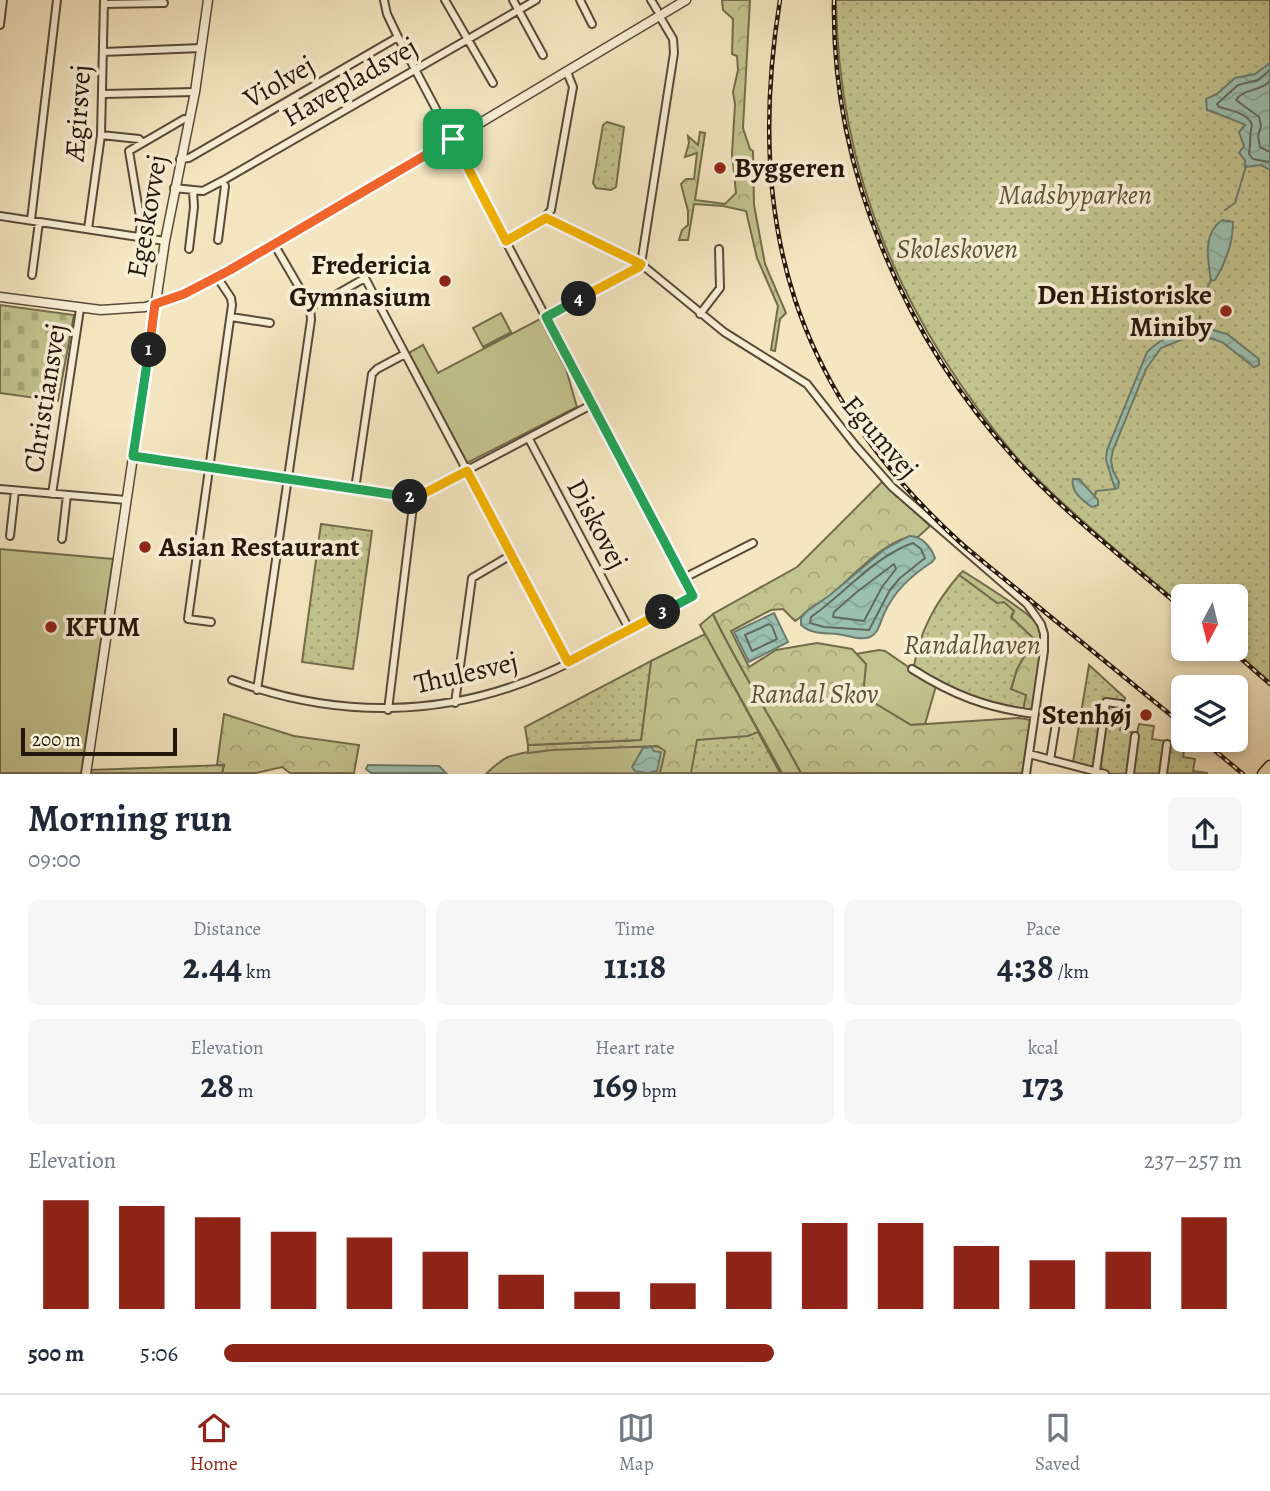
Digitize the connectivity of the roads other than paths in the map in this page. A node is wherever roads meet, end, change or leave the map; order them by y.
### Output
1 (3, 0) edge
2 (57, 0) edge
3 (208, 0) edge
4 (384, 0) edge
5 (445, 0) edge
6 (513, 0) edge
7 (536, 0) edge
8 (580, 0) edge
9 (651, 0) edge
10 (686, 0) edge
11 (104, 2) edge
12 (164, 3) dead end
13 (518, 10) junction
14 (659, 14) junction
15 (592, 24) dead end
16 (0, 25) edge
17 (398, 37) junction
18 (468, 38) junction
19 (201, 48) junction
20 (103, 52) junction
21 (543, 55) dead end
22 (415, 69) junction
23 (567, 72) junction
24 (493, 83) dead end
25 (195, 92) junction
26 (103, 94) junction
27 (189, 120) junction
28 (100, 135) junction
29 (453, 139) junction
30 (142, 142) junction
31 (180, 159) junction
32 (222, 181) junction
33 (174, 188) junction
34 (193, 191) junction
35 (0, 216) edge
36 (546, 218) junction
37 (35, 221) junction
38 (88, 229) junction
39 (139, 237) junction
40 (219, 240) dead end
41 (165, 241) junction
42 (506, 241) junction
43 (274, 244) junction
44 (189, 249) dead end
45 (719, 249) dead end
46 (641, 264) junction
47 (32, 275) dead end
48 (217, 276) junction
49 (0, 297) edge
50 (155, 304) junction
51 (310, 306) junction
52 (80, 309) junction
53 (700, 314) junction
54 (231, 317) junction
55 (546, 317) junction
56 (270, 323) dead end
57 (405, 354) junction
58 (593, 404) junction
59 (529, 439) junction
60 (133, 456) junction
61 (208, 467) junction
62 (467, 471) junction
63 (288, 479) junction
64 (0, 489) edge
65 (355, 489) junction
66 (15, 491) junction
67 (52, 494) junction
68 (67, 495) junction
69 (415, 498) junction
70 (126, 500) junction
71 (10, 536) dead end
72 (62, 540) dead end
73 (753, 543) dead end
74 (511, 555) junction
75 (684, 578) junction
76 (211, 622) dead end
77 (629, 629) junction
78 (568, 662) junction
79 (912, 669) dead end
80 (232, 680) dead end
81 (257, 690) junction
82 (455, 703) junction
83 (1121, 704) dead end
84 (388, 710) junction
85 (1035, 714) junction
86 (1057, 717) dead end
87 (1135, 736) dead end
88 (1167, 744) dead end
89 (1029, 754) junction
90 (1050, 760) junction
91 (1270, 766) edge
92 (1096, 771) junction
93 (86, 774) edge
94 (1026, 774) edge
95 (1105, 774) edge
96 (1130, 774) edge
97 (1163, 774) edge
98 (1263, 774) edge

1 - 16 street
2 - 37 street
3 - 19 street, Egeskovvej
4 - 17 street
5 - 18 street
6 - 13 street
7 - 13 street, Havepladsvej
8 - 15 street
9 - 14 street
10 - 14 street
11 - 12 street
11 - 20 street, Ægirsvej
13 - 18 street, Havepladsvej
13 - 21 street
14 - 23 street
14 - 46 street
17 - 22 street
17 - 31 street, Violvej
18 - 22 street, Havepladsvej
18 - 24 street
19 - 20 street
19 - 25 street, Egeskovvej
20 - 26 street, Ægirsvej
22 - 29 street
22 - 32 street, Havepladsvej
23 - 29 street
23 - 36 street
25 - 26 street
25 - 27 street, Egeskovvej
26 - 28 street, Ægirsvej
27 - 30 street
27 - 31 street, Egeskovvej
28 - 30 street
28 - 38 street, Ægirsvej
29 - 42 street
29 - 43 street
30 - 39 street
31 - 33 street, Egeskovvej
32 - 34 street, Havepladsvej
32 - 40 street
33 - 34 street, Havepladsvej
33 - 41 street, Egeskovvej
34 - 44 street
35 - 37 street
36 - 42 street
36 - 46 street, Egumvej
37 - 38 street
37 - 47 street
38 - 39 street
39 - 41 street
41 - 50 street, Egeskovvej
42 - 55 street
43 - 48 street
43 - 51 street
45 - 53 street
46 - 53 street, Egumvej
46 - 55 street
48 - 50 street
48 - 54 street
49 - 52 street
50 - 52 street
50 - 60 street, Egeskovvej
51 - 57 street
51 - 63 street
52 - 67 street, Christiansvej
53 - 85 street, Egumvej
54 - 56 street
54 - 61 street
55 - 58 street
57 - 62 street
57 - 65 street
58 - 59 street
58 - 75 street
59 - 62 street
59 - 77 street, Diskovej
60 - 61 street
60 - 70 street, Egeskovvej
61 - 63 street
61 - 76 street
62 - 69 street
62 - 74 street
63 - 65 street
63 - 81 street
64 - 66 street
65 - 69 street
66 - 67 street
66 - 71 street
67 - 68 street
68 - 70 street
68 - 72 street
69 - 84 street
70 - 93 street, Egeskovvej
73 - 75 street
74 - 78 street
74 - 82 street
75 - 77 street, Thulesvej
77 - 78 street, Thulesvej
78 - 82 street, Thulesvej
79 - 85 street
80 - 81 street, Thulesvej
81 - 84 street, Thulesvej
82 - 84 street, Thulesvej
83 - 92 street
85 - 89 street, Egumvej
86 - 90 street
87 - 96 street
88 - 97 street
89 - 90 street
89 - 94 street, Egumvej
90 - 92 street
91 - 98 main road
92 - 95 street

